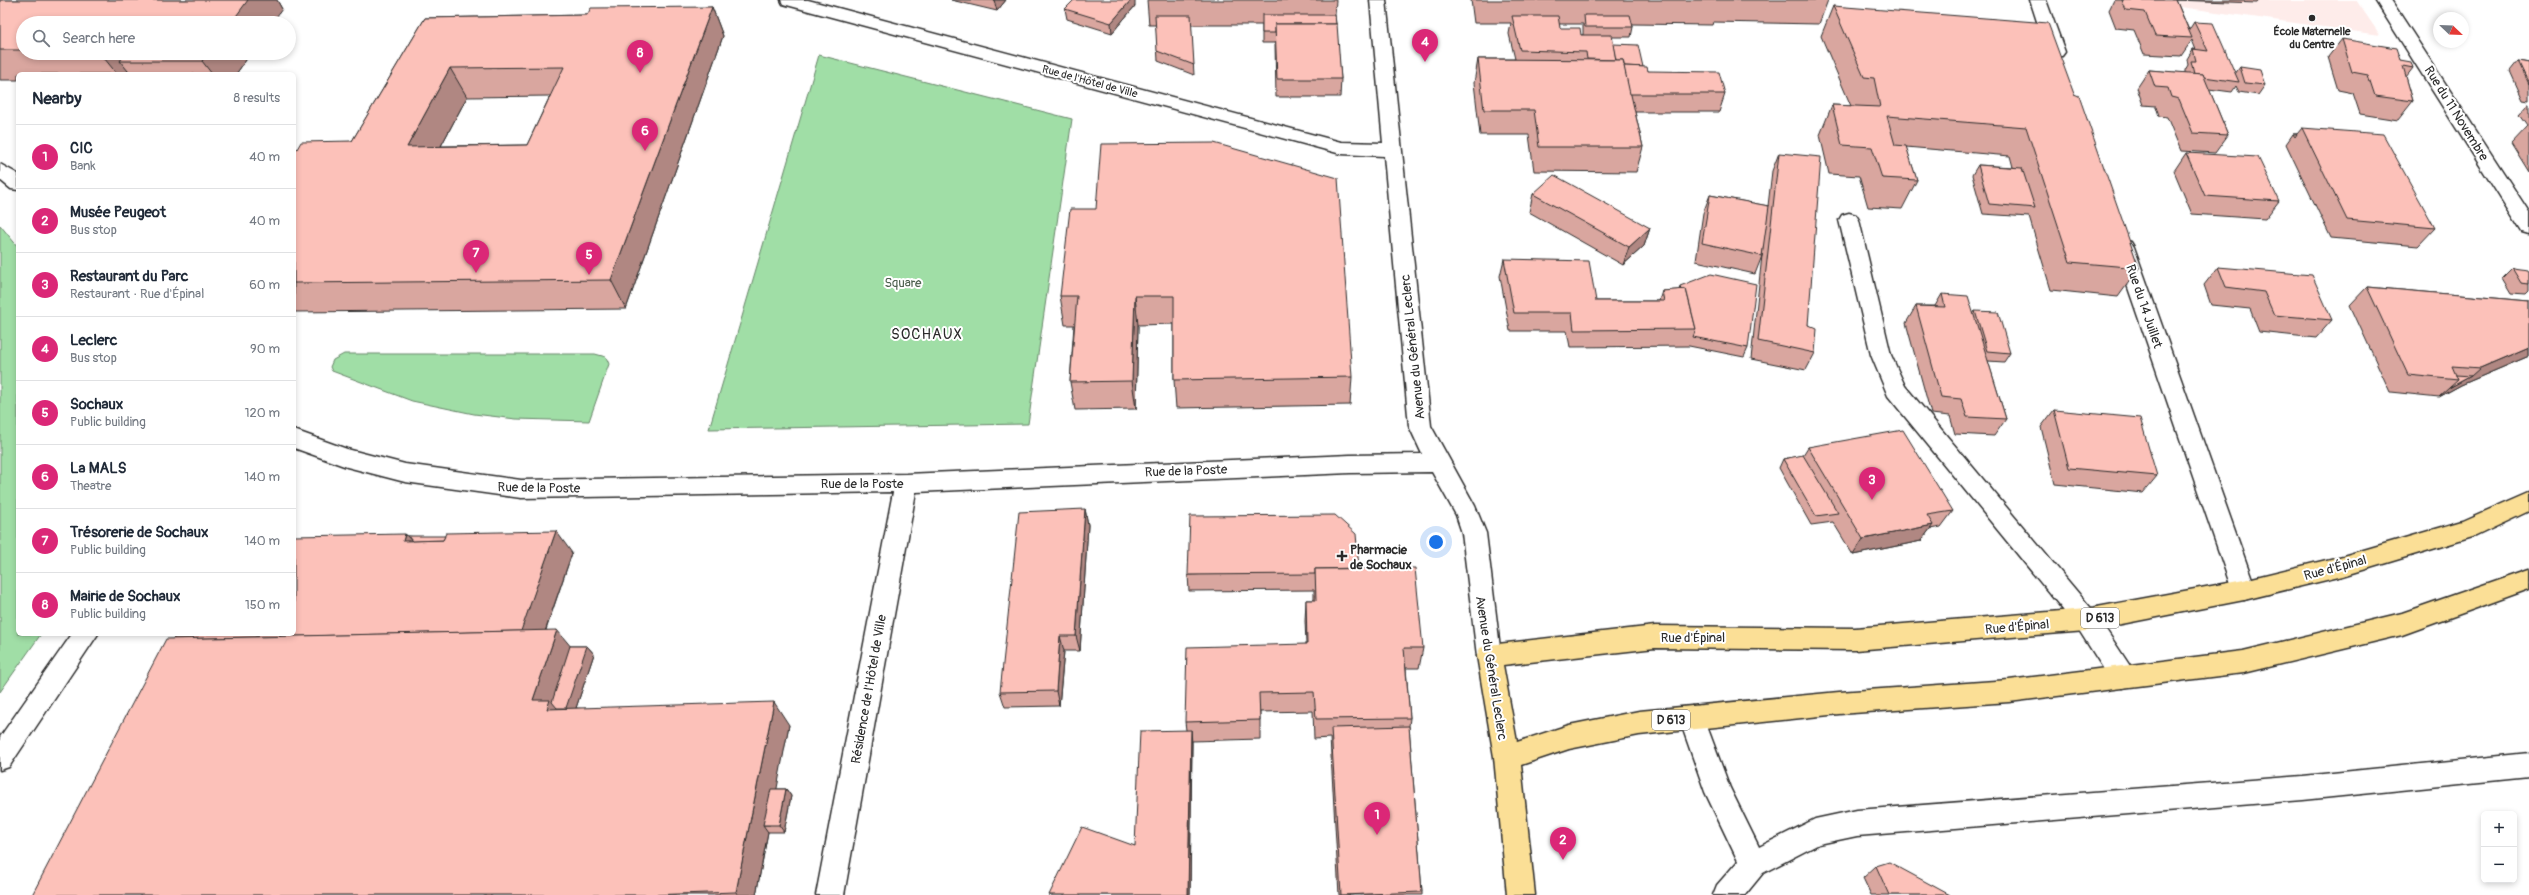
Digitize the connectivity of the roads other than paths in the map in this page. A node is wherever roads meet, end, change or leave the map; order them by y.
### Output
1 (789, 0) edge
2 (1378, 0) edge
3 (2038, 0) edge
4 (2383, 0) edge
5 (2062, 67) edge
6 (1394, 150) junction
7 (0, 170) edge
8 (16, 182) edge
9 (1849, 220) dead end
10 (2529, 227) edge
11 (2119, 231) edge
12 (296, 439) edge
13 (1437, 463) junction
14 (906, 483) junction
15 (2529, 501) edge
16 (2529, 579) edge
17 (2244, 590) junction
18 (2086, 620) junction
19 (85, 636) edge
20 (1489, 656) junction
21 (2123, 677) junction
22 (1692, 718) junction
23 (1507, 757) junction
24 (0, 758) edge
25 (2529, 765) edge
26 (1753, 864) junction
27 (830, 895) edge
28 (1521, 895) edge
29 (1727, 895) edge

1 - 6 street, Rue de l'Hôtel de Ville
2 - 6 street, Avenue du Général Leclerc
3 - 5 street
4 - 10 street, Rue du 11 Novembre
6 - 13 street, Avenue du Général Leclerc
7 - 8 street
9 - 18 street
11 - 17 street, Rue du 14 Juillet
12 - 14 street, Rue de la Poste
13 - 14 street, Rue de la Poste
13 - 20 street, Avenue du Général Leclerc
14 - 27 street, Résidence de l'Hôtel de Ville
15 - 17 main road, Rue d'Épinal / D 613
16 - 21 main road, D 613
17 - 18 main road, Rue d'Épinal / D 613
18 - 20 main road, Rue d'Épinal / D 613
18 - 21 street
19 - 24 street
20 - 23 main road, Avenue du Général Leclerc
21 - 22 main road, D 613
22 - 23 main road, D 613
22 - 26 street
23 - 28 main road, Avenue du Général Leclerc
25 - 26 street
26 - 29 street

